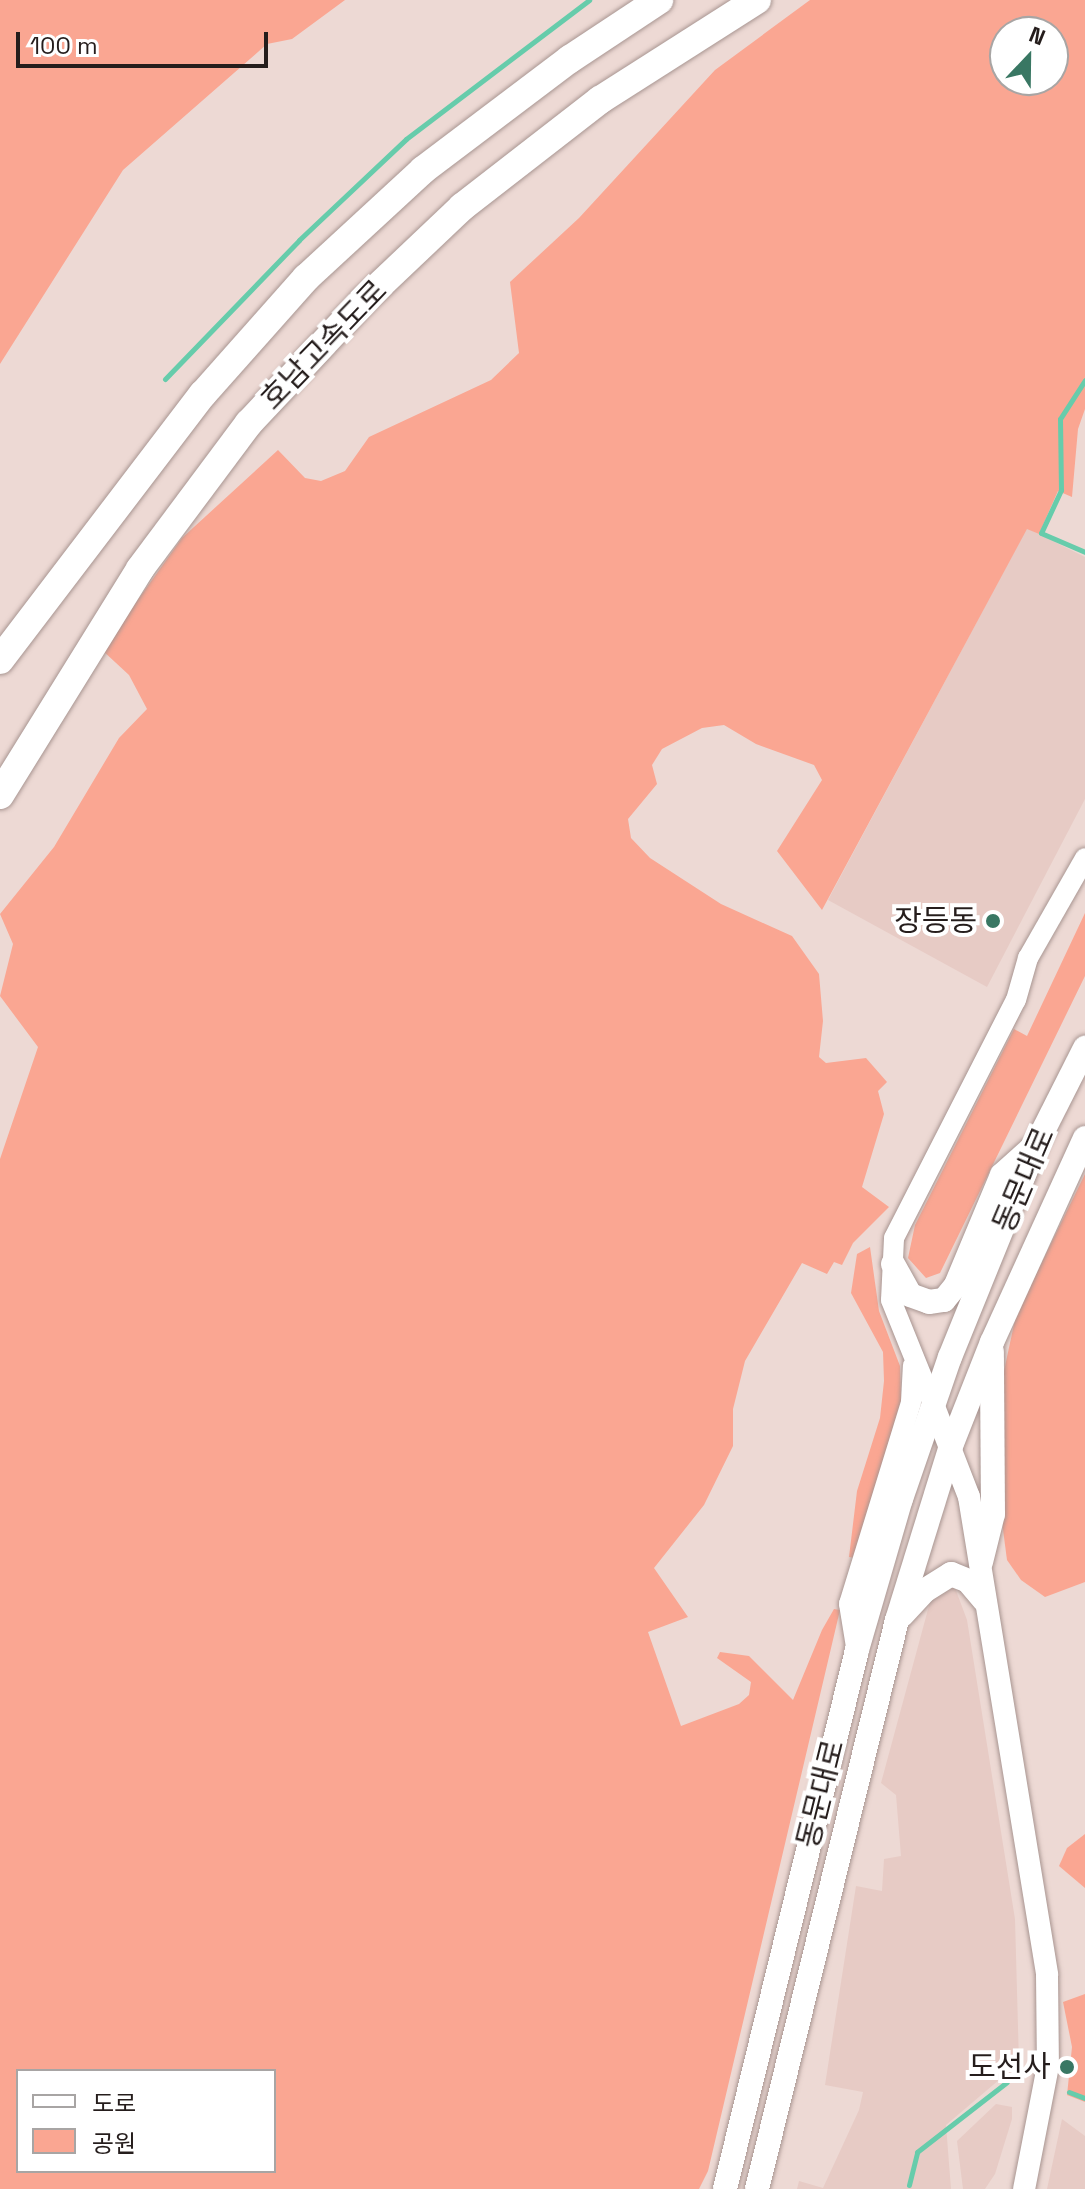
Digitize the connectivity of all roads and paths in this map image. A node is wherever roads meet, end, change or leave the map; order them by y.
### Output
1 (659, 0) edge
2 (757, 0) edge
3 (0, 660) edge
4 (0, 795) edge
5 (1085, 858) edge
6 (1085, 1048) edge
7 (1085, 1138) edge
8 (1036, 1145) junction
9 (893, 1264) junction
10 (992, 1342) junction
11 (912, 1354) junction
12 (933, 1404) junction
13 (951, 1446) junction
14 (981, 1562) junction
15 (984, 1600) junction
16 (897, 1620) junction
17 (857, 1650) junction
18 (725, 2189) edge
19 (757, 2189) edge
20 (1024, 2189) edge

1 - 3 highway, 호남고속도로
2 - 4 highway, 호남고속도로
5 - 9 street
6 - 8 main road, 동문대로
7 - 10 main road, 동문대로
8 - 9 main road
8 - 12 main road, 동문대로
9 - 11 street
10 - 13 main road, 동문대로
10 - 14 main road
11 - 12 street
11 - 17 street
12 - 13 main road
12 - 17 main road, 동문대로
13 - 14 main road
13 - 16 main road, 동문대로
14 - 15 main road
15 - 16 main road
15 - 20 main road
16 - 19 main road, 동문대로
17 - 18 main road, 동문대로

